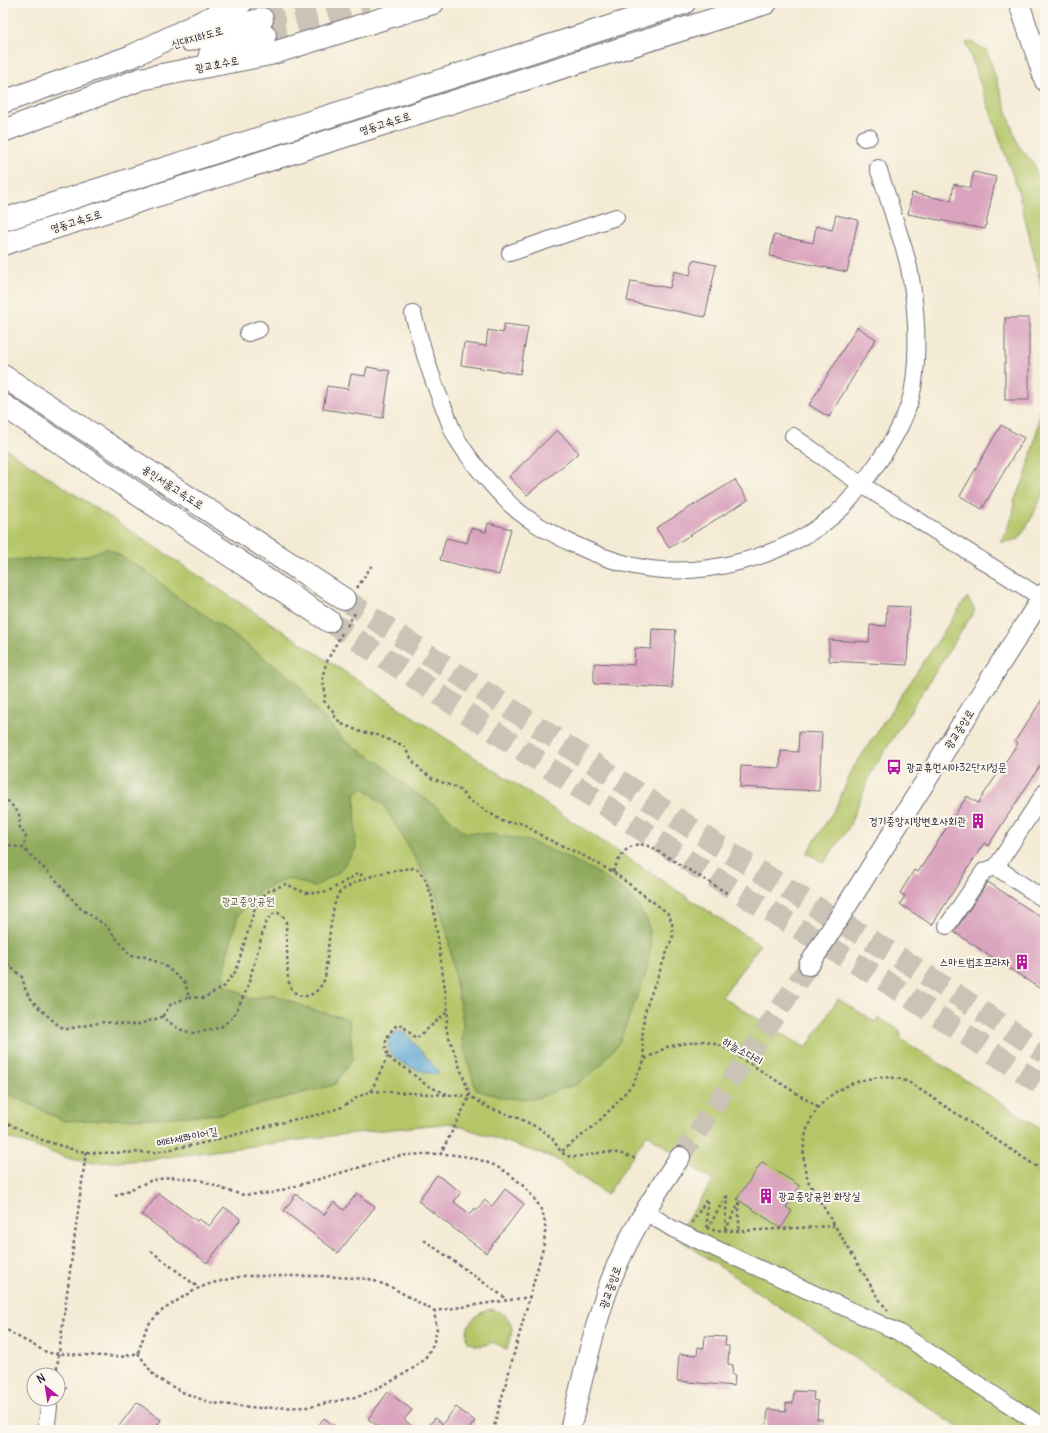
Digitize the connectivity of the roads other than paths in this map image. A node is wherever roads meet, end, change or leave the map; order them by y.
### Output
1 (241, 3) edge
2 (433, 3) edge
3 (684, 3) edge
4 (766, 3) edge
5 (1019, 3) edge
6 (132, 56) junction
7 (141, 79) junction
8 (1045, 81) edge
9 (3, 102) edge
10 (25, 123) junction
11 (3, 131) edge
12 (3, 138) edge
13 (878, 168) dead end
14 (616, 217) dead end
15 (3, 220) edge
16 (3, 244) edge
17 (510, 252) dead end
18 (413, 314) dead end
19 (6, 378) edge
20 (3, 406) edge
21 (793, 436) dead end
22 (862, 485) junction
23 (1044, 597) edge
24 (352, 600) tunnel mouth
25 (330, 621) tunnel mouth
26 (1045, 792) edge
27 (996, 867) junction
28 (1045, 900) edge
29 (947, 926) dead end
30 (808, 965) tunnel mouth
31 (680, 1157) tunnel mouth
32 (644, 1211) junction
33 (49, 1407) dead end
34 (1045, 1428) edge
35 (46, 1430) edge
36 (570, 1430) edge

1 - 6 highway
2 - 7 highway, 광교호수로
3 - 15 highway, 영동고속도로
4 - 16 highway, 영동고속도로
5 - 8 main road
6 - 7 highway, 신대지하도로
6 - 9 highway
7 - 10 highway, 광교호수로
10 - 11 highway, 광교호수로
10 - 12 highway
13 - 22 street
14 - 17 street
18 - 22 street
19 - 24 highway, 용인서울고속도로
20 - 25 highway
21 - 22 street
22 - 23 street
23 - 30 main road, 광교중앙로
26 - 27 street
27 - 28 street
27 - 29 street
31 - 32 main road, 광교중앙로
32 - 34 street
32 - 36 main road, 광교중앙로
33 - 35 street

